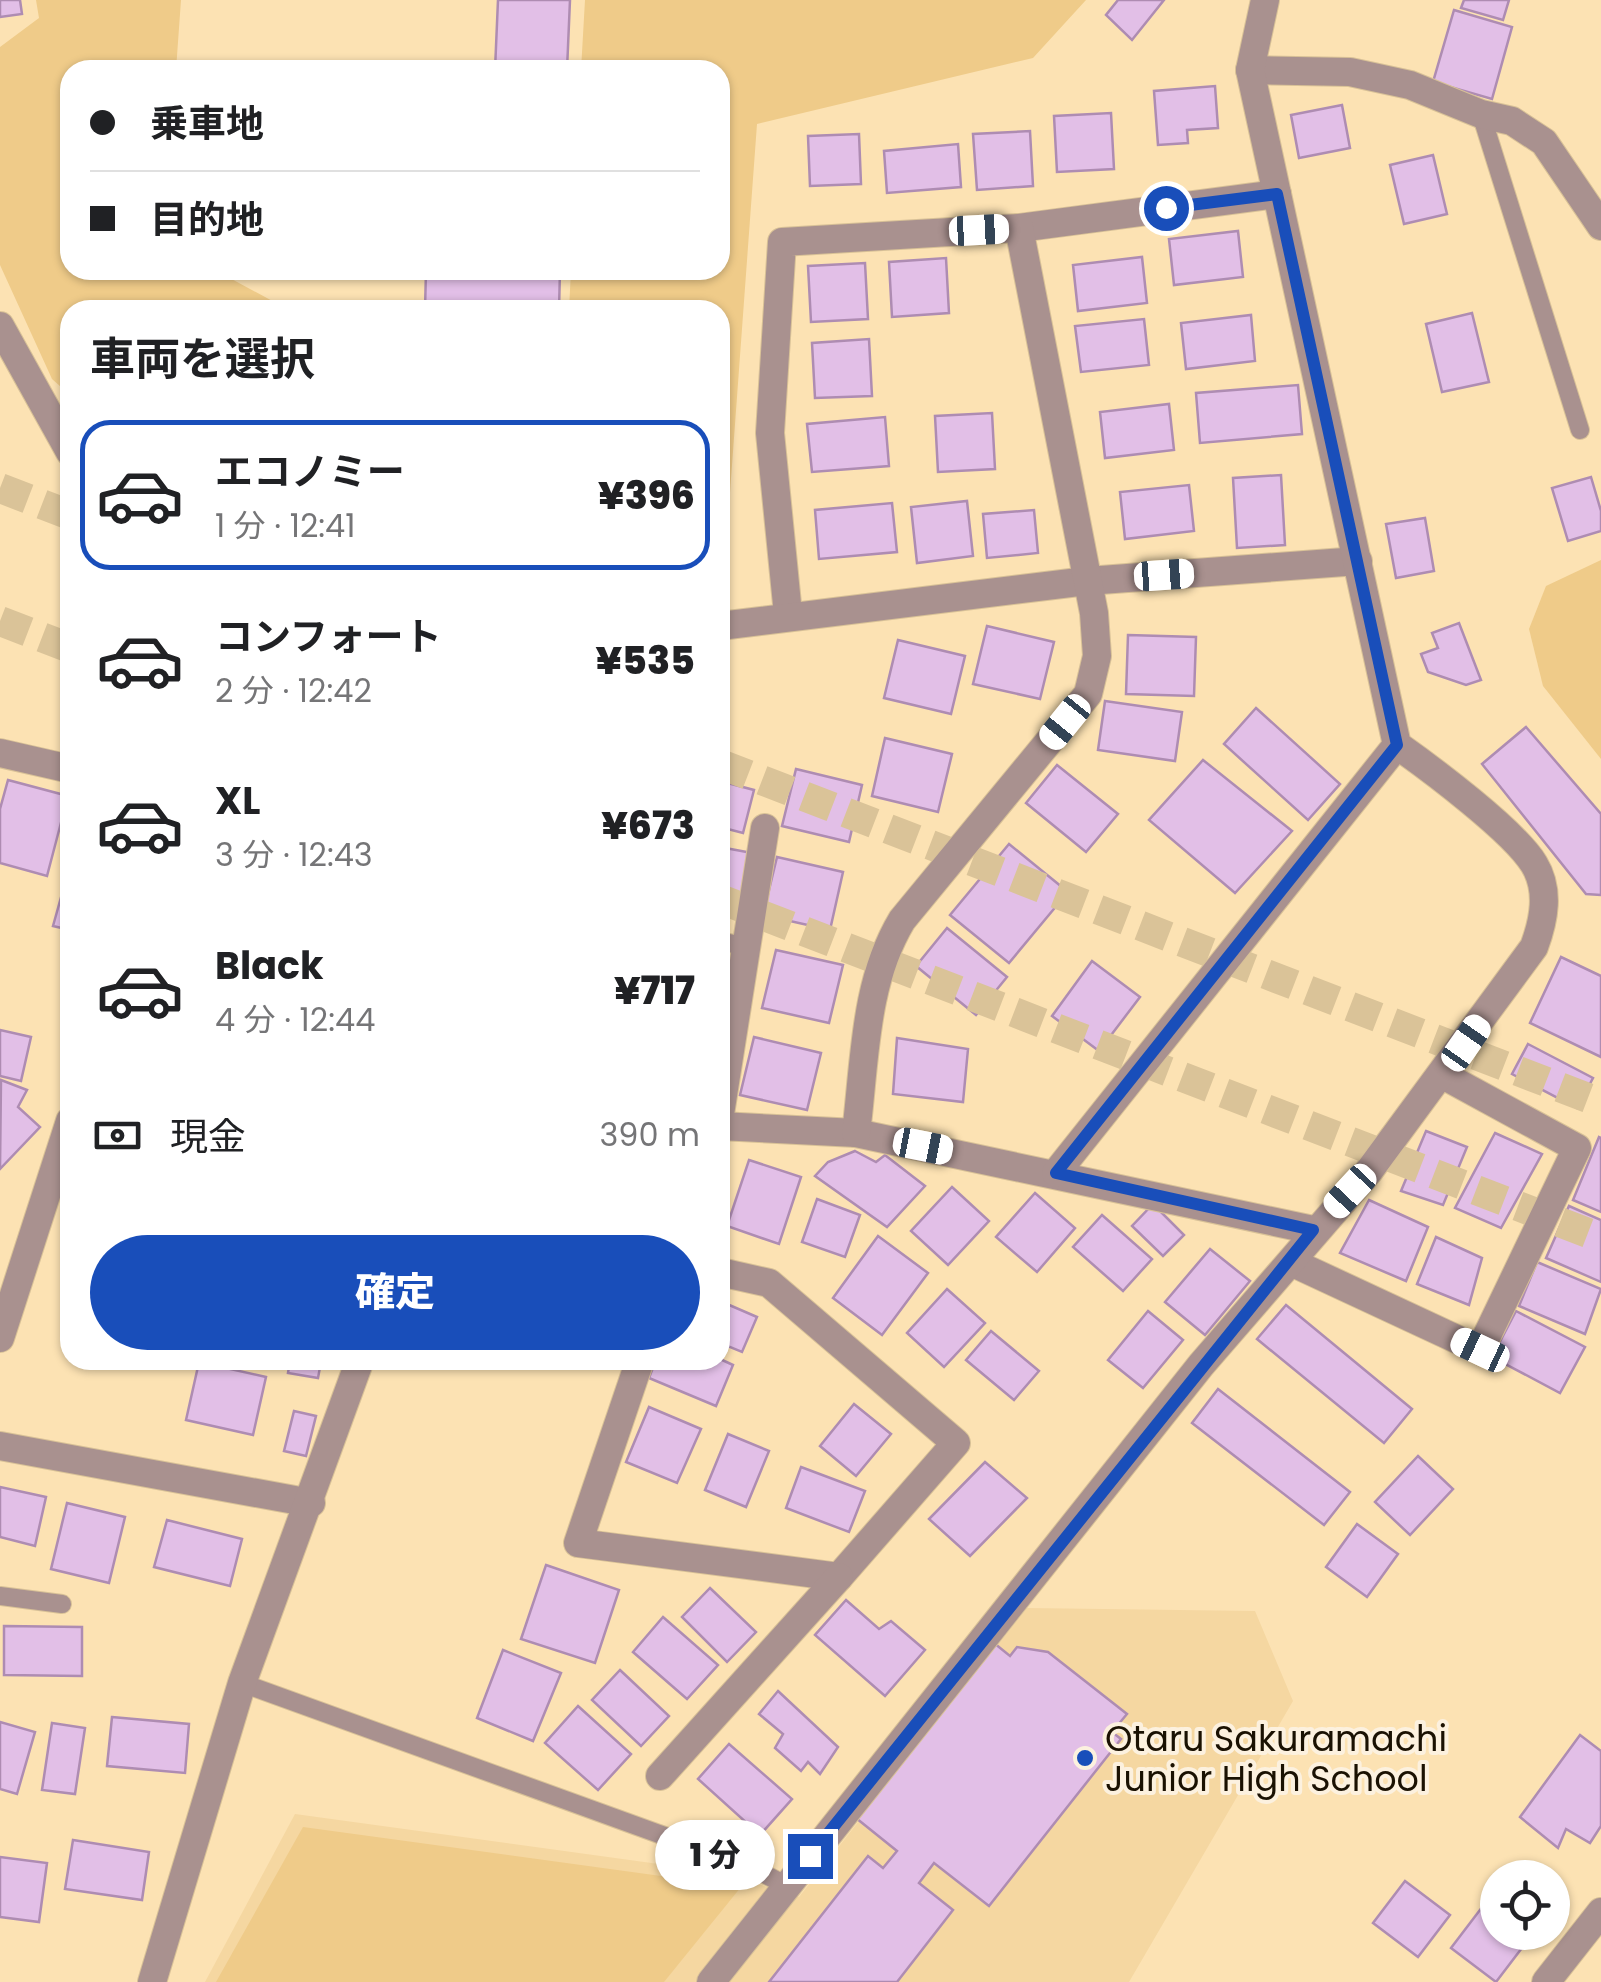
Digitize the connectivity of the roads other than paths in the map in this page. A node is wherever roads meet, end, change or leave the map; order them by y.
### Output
1 (1266, 0) edge
2 (1250, 70) junction
3 (1481, 114) junction
4 (1277, 194) junction
5 (1601, 226) edge
6 (1019, 228) junction
7 (0, 326) edge
8 (1580, 430) dead end
9 (60, 434) edge
10 (1358, 561) junction
11 (1087, 581) junction
12 (788, 614) junction
13 (730, 624) edge
14 (1397, 745) junction
15 (0, 753) edge
16 (60, 767) edge
17 (765, 828) dead end
18 (734, 944) edge
19 (730, 993) edge
20 (1442, 1075) junction
21 (730, 1127) edge
22 (856, 1133) junction
23 (60, 1151) edge
24 (1056, 1173) junction
25 (1313, 1230) junction
26 (1291, 1262) junction
27 (730, 1274) edge
28 (0, 1338) edge
29 (356, 1370) edge
30 (637, 1370) edge
31 (0, 1446) edge
32 (310, 1502) junction
33 (839, 1578) junction
34 (0, 1596) edge
35 (62, 1604) dead end
36 (242, 1683) junction
37 (660, 1776) dead end
38 (787, 1886) junction
39 (1601, 1912) edge
40 (152, 1982) edge
41 (711, 1982) edge
42 (1546, 1982) edge

1 - 2 street
2 - 3 street
2 - 4 street
3 - 5 street
3 - 8 lane
4 - 6 street
4 - 10 street
6 - 11 street
6 - 12 street
7 - 9 street
10 - 11 street
10 - 14 street
11 - 12 street
11 - 22 street
12 - 13 street
14 - 20 street
14 - 24 street
15 - 16 street
17 - 18 street
18 - 19 street
20 - 25 street
20 - 26 street
21 - 22 street
22 - 24 street
23 - 28 street
24 - 25 street
25 - 26 street
26 - 38 street
27 - 33 street
29 - 32 street
30 - 33 street
31 - 32 street
32 - 36 street
33 - 37 street
34 - 35 lane
36 - 38 lane
36 - 40 street
38 - 41 street
39 - 42 street

